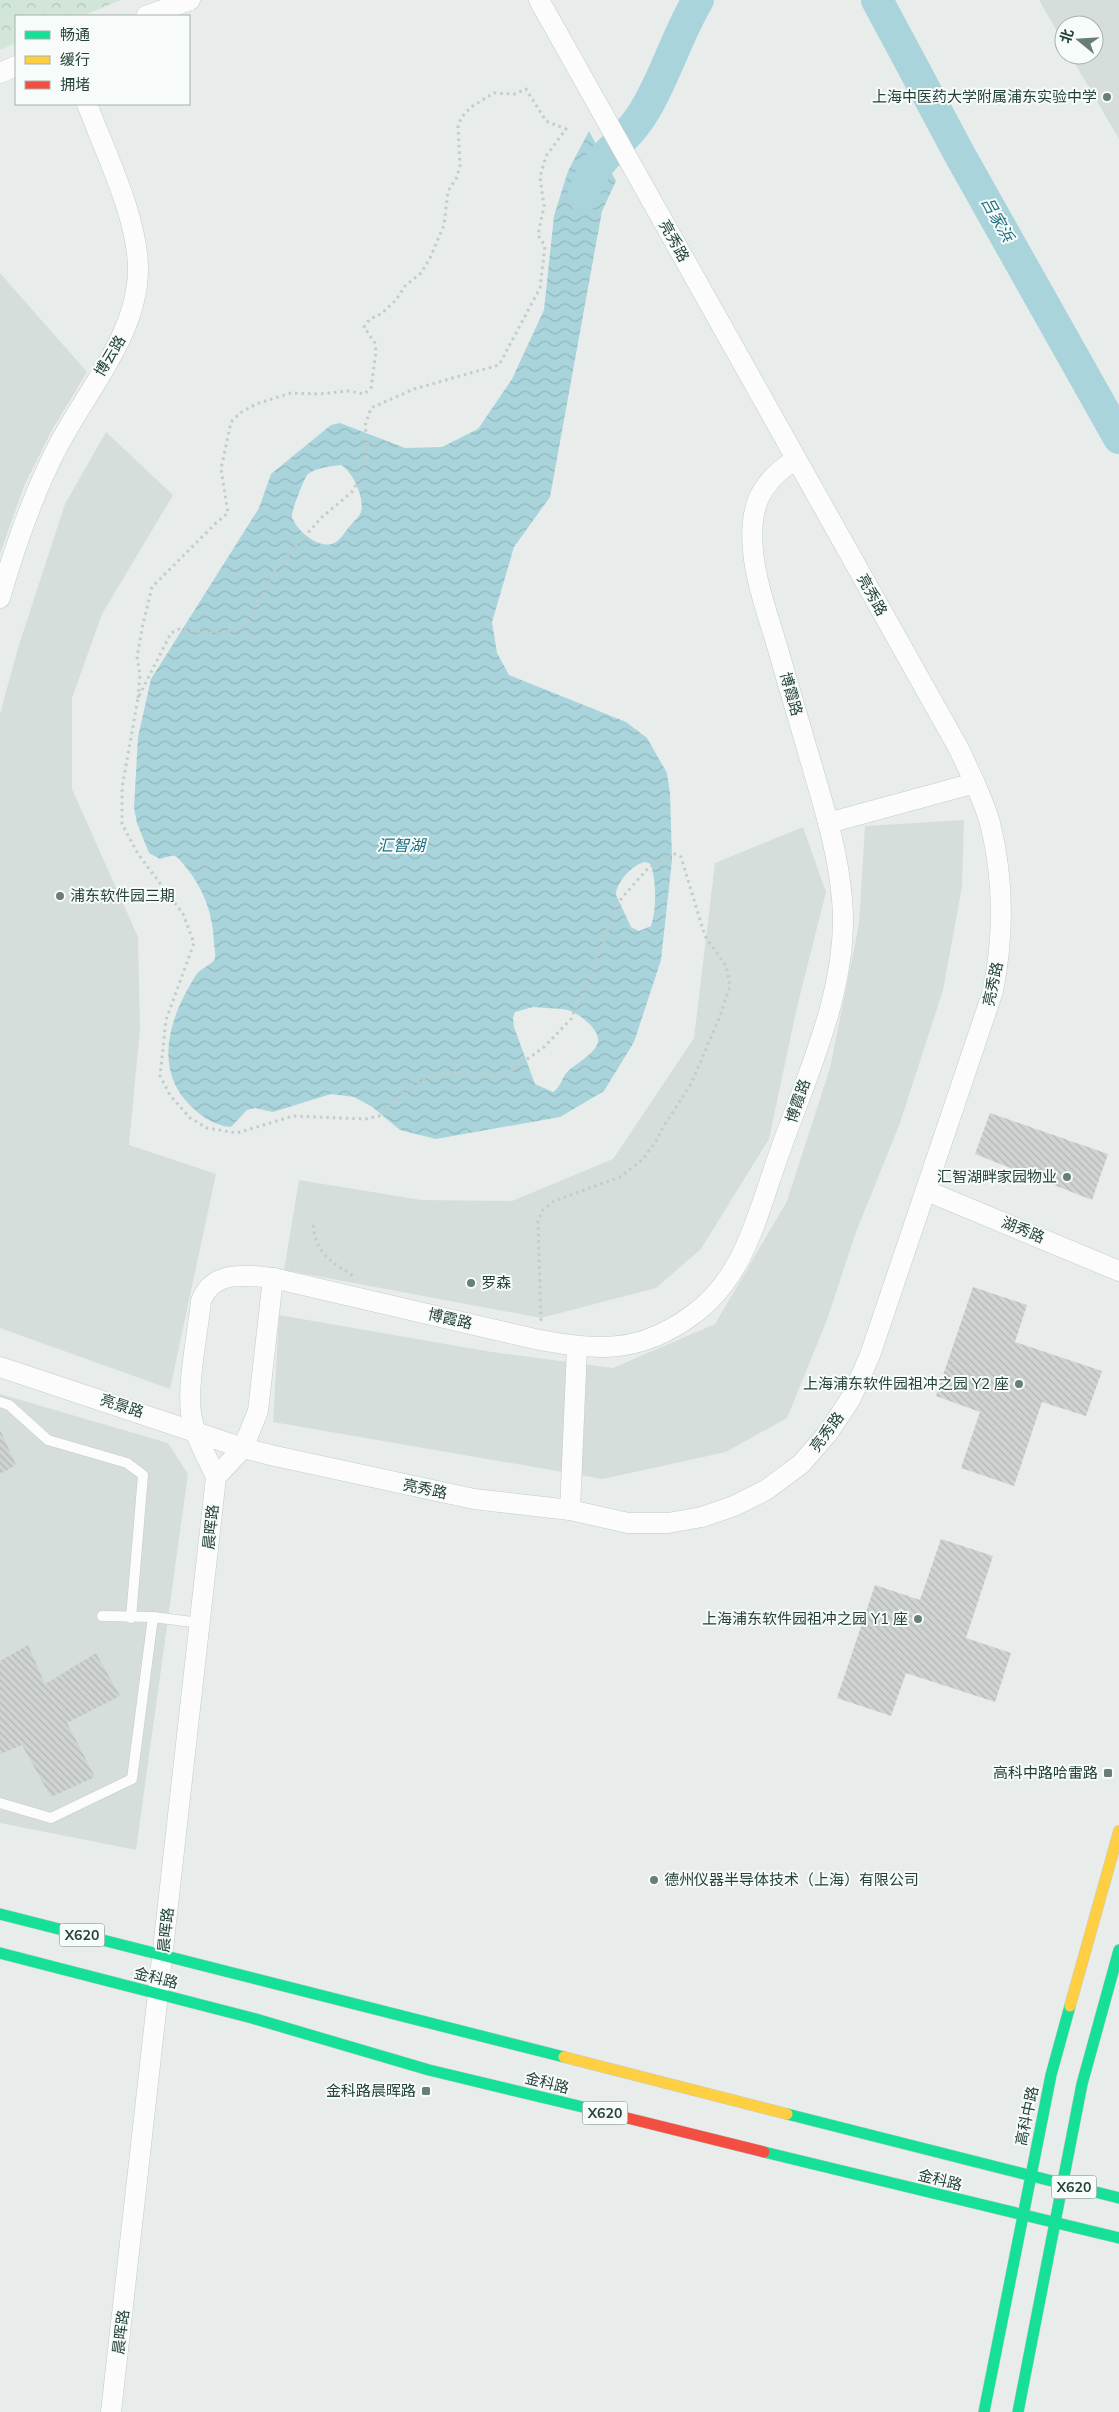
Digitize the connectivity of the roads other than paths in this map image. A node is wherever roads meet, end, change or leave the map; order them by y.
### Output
1 (190, 0) edge
2 (539, 0) edge
3 (149, 15) edge
4 (15, 66) edge
5 (0, 73) edge
6 (87, 105) edge
7 (796, 459) junction
8 (0, 598) edge
9 (975, 783) junction
10 (828, 823) junction
11 (927, 1191) junction
12 (1119, 1271) edge
13 (273, 1278) junction
14 (577, 1348) junction
15 (0, 1367) edge
16 (0, 1402) edge
17 (195, 1431) junction
18 (243, 1448) junction
19 (216, 1477) junction
20 (570, 1510) junction
21 (102, 1616) dead end
22 (152, 1617) junction
23 (131, 1618) junction
24 (200, 1623) junction
25 (0, 1803) edge
26 (1119, 1831) edge
27 (0, 1914) edge
28 (1119, 1950) edge
29 (0, 1953) edge
30 (163, 1956) junction
31 (159, 1994) junction
32 (1030, 2175) junction
33 (1062, 2183) junction
34 (1119, 2198) edge
35 (1022, 2215) junction
36 (1054, 2222) junction
37 (1119, 2238) edge
38 (111, 2412) edge
39 (984, 2412) edge
40 (1018, 2412) edge

1 - 3 street
2 - 7 street, 亮秀路
4 - 5 street
6 - 8 street, 博云路
7 - 9 street, 亮秀路
7 - 10 street, 博霞路
9 - 10 street
9 - 11 street, 亮秀路
10 - 14 street, 博霞路
11 - 12 street, 湖秀路
11 - 20 street, 亮秀路
13 - 14 street, 博霞路
13 - 17 street
13 - 18 street
14 - 20 street
15 - 17 street, 亮景路
16 - 23 lane
17 - 18 street, 亮景路
17 - 19 street
18 - 19 street
18 - 20 street, 亮秀路
19 - 24 street, 晨晖路
21 - 23 lane
22 - 23 lane
22 - 24 lane
22 - 25 lane
24 - 30 street, 晨晖路
26 - 32 main road, 高科中路
27 - 30 main road, 金科路 / X620
28 - 33 main road
29 - 31 main road, 金科路 / X620
30 - 31 street, 晨晖路
30 - 32 main road, 金科路 / X620
31 - 35 main road, 金科路 / X620
31 - 38 street, 晨晖路
32 - 33 main road, 金科路 / X620
32 - 35 main road, 高科中路
33 - 34 main road, 金科路 / X620
33 - 36 main road
35 - 36 main road, 金科路 / X620
35 - 39 main road, 高科中路
36 - 37 main road, 金科路 / X620
36 - 40 main road

